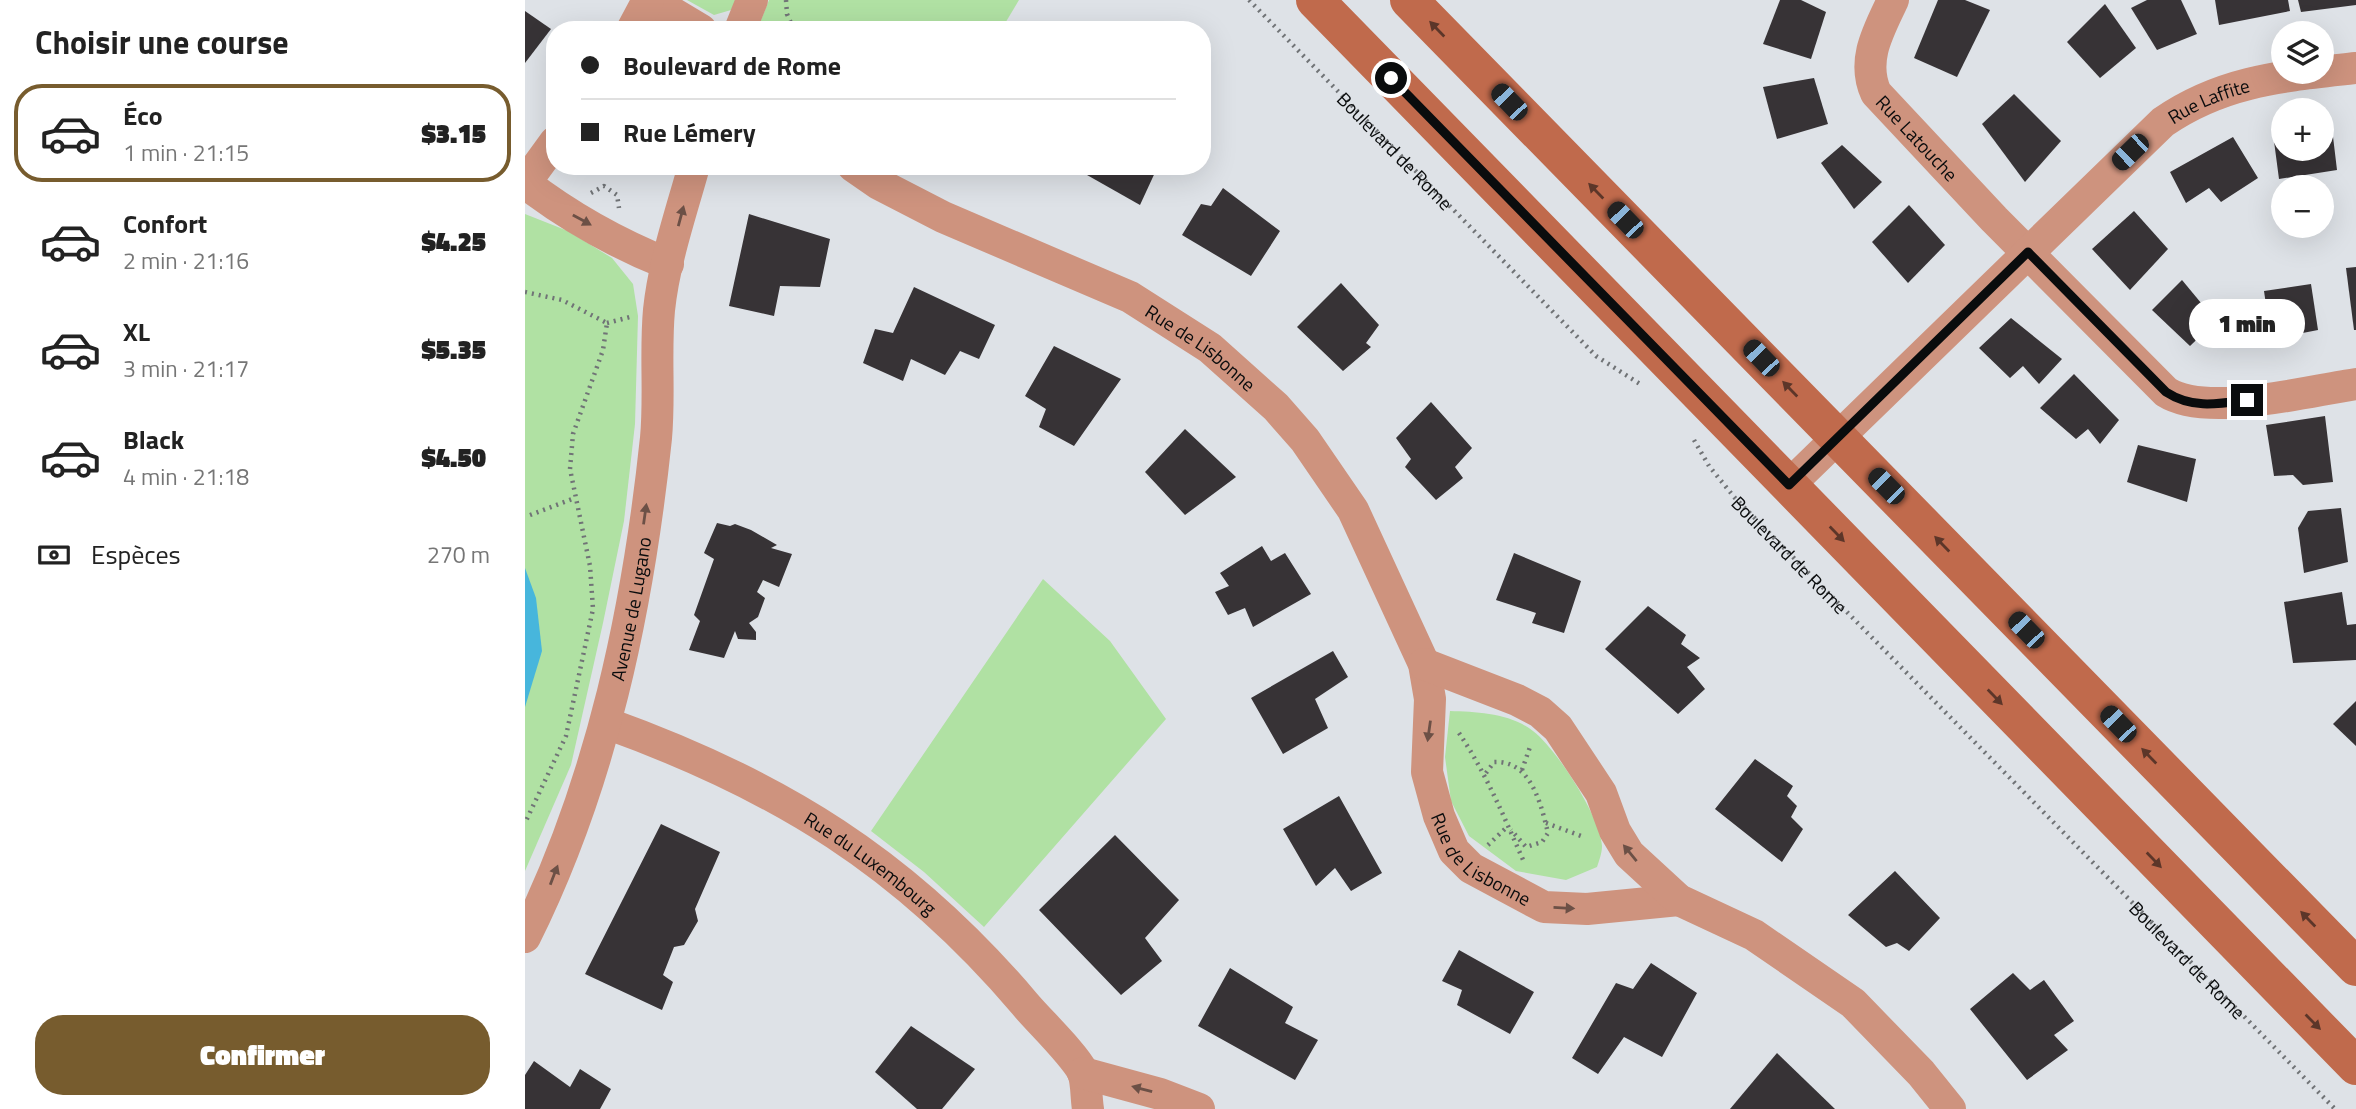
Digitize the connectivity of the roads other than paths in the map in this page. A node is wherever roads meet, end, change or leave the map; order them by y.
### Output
1 (649, 0) edge
2 (752, 0) edge
3 (1315, 0) edge
4 (1409, 0) edge
5 (1893, 0) edge
6 (637, 21) edge
7 (685, 21) edge
8 (744, 21) edge
9 (2356, 68) edge
10 (546, 154) edge
11 (692, 175) edge
12 (866, 175) edge
13 (525, 183) edge
14 (525, 183) edge
15 (2028, 252) junction
16 (668, 264) junction
17 (2356, 384) edge
18 (1838, 437) junction
19 (1789, 485) junction
20 (1424, 664) junction
21 (606, 723) junction
22 (1679, 900) junction
23 (525, 937) edge
24 (2356, 967) edge
25 (2356, 1066) edge
26 (1083, 1073) junction
27 (1088, 1109) edge
28 (1199, 1109) edge
29 (1950, 1109) edge

1 - 6 street
1 - 7 street
2 - 8 street
3 - 19 main road
18 -> 4 main road
5 - 15 street, Rue Latouche
9 - 15 street, Rue Laffite
10 -> 13 street
16 -> 11 street, Avenue de Lugano
12 - 20 street, Rue de Lisbonne
14 -> 16 street
15 - 17 street, Rue Latouche
15 - 18 street, Rue Laffite
21 -> 16 street, Avenue de Lugano
18 - 19 street, Rue Laffite
24 -> 18 main road
19 -> 25 main road
22 -> 20 street
20 -> 22 street, Rue de Lisbonne
23 -> 21 street, Avenue de Lugano
21 - 26 street, Rue du Luxembourg
22 - 29 street
26 - 27 street
28 -> 26 street

